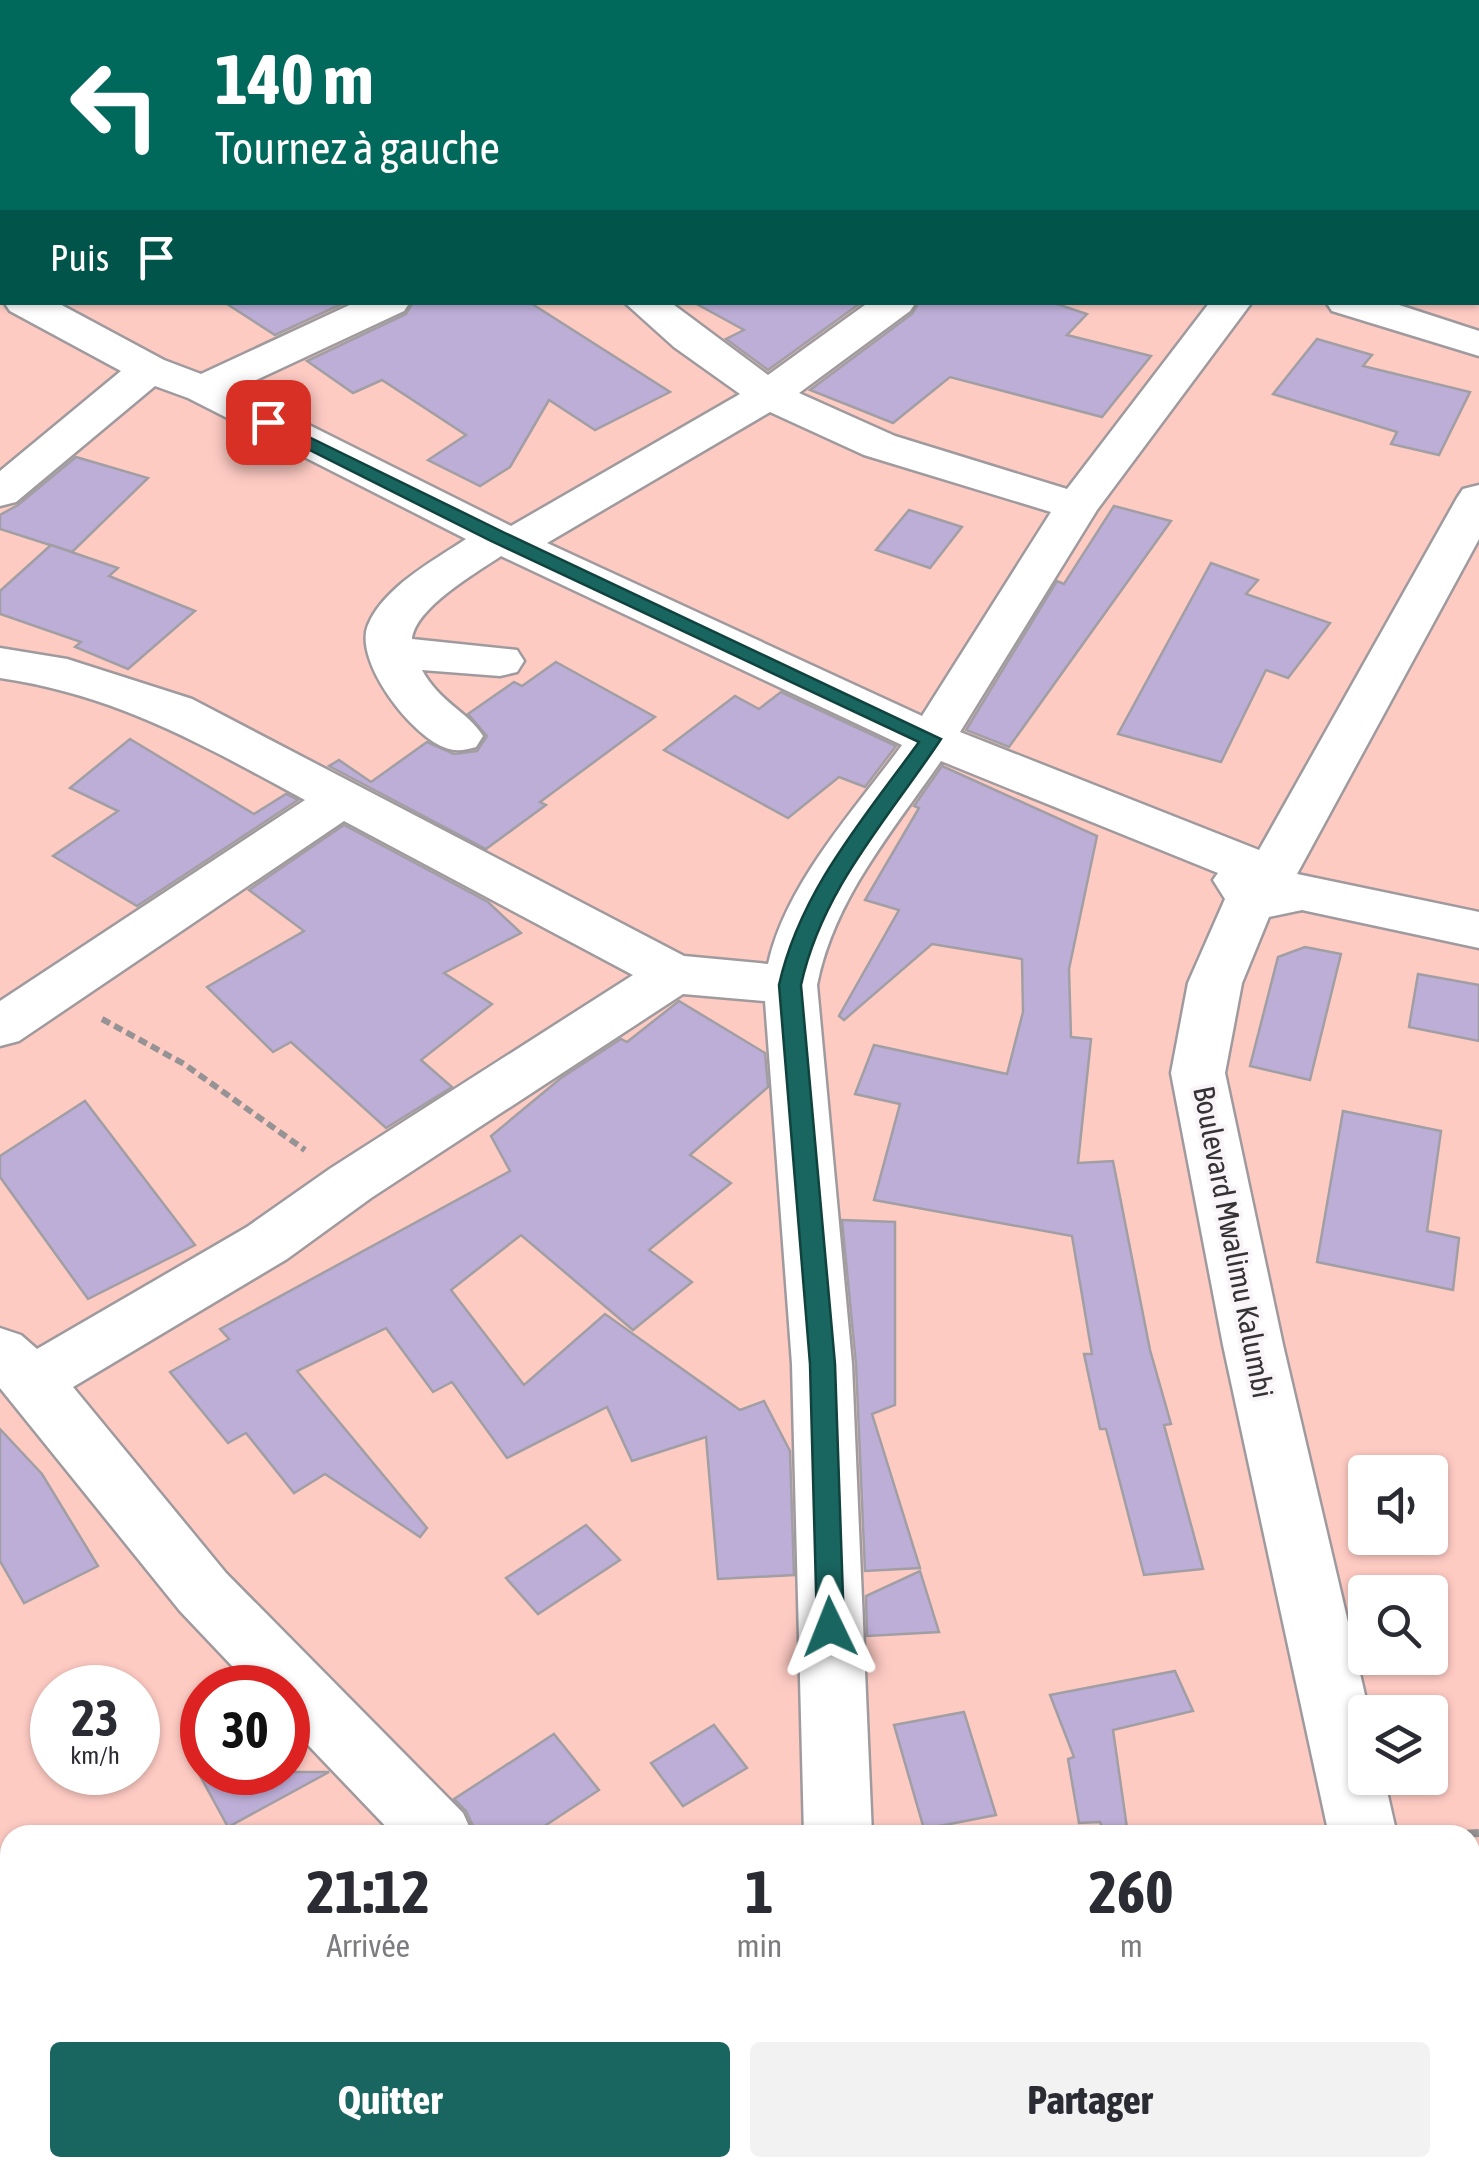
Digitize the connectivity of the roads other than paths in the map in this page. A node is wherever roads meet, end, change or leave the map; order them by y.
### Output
1 (30, 305) edge
2 (384, 305) edge
3 (648, 305) edge
4 (892, 305) edge
5 (1230, 305) edge
6 (1356, 305) edge
7 (1479, 344) edge
8 (149, 368) junction
9 (203, 389) junction
10 (770, 394) junction
11 (0, 492) edge
12 (1479, 498) edge
13 (1077, 506) junction
14 (506, 540) junction
15 (390, 652) junction
16 (500, 662) dead end
17 (0, 663) edge
18 (459, 736) dead end
19 (931, 739) junction
20 (344, 797) junction
21 (1268, 878) junction
22 (1479, 930) edge
23 (674, 974) junction
24 (790, 985) junction
25 (0, 1027) edge
26 (17, 1366) edge
27 (429, 1825) edge
28 (838, 1825) edge
29 (1361, 1825) edge

1 - 8 street
2 - 9 street
3 - 10 street
4 - 10 street
5 - 13 street
6 - 7 street
8 - 9 street
8 - 11 street
9 - 14 street
10 - 13 street
10 - 14 street
12 - 21 street, Boulevard Mwalimu Kalumbi
13 - 19 street
14 - 15 street
14 - 19 street
15 - 16 street
15 - 18 street
17 - 20 street
19 - 21 street
19 - 24 street
20 - 23 street
20 - 25 street
21 - 22 street
21 - 29 street, Boulevard Mwalimu Kalumbi
23 - 24 street
23 - 26 street
24 - 28 street
26 - 27 street

